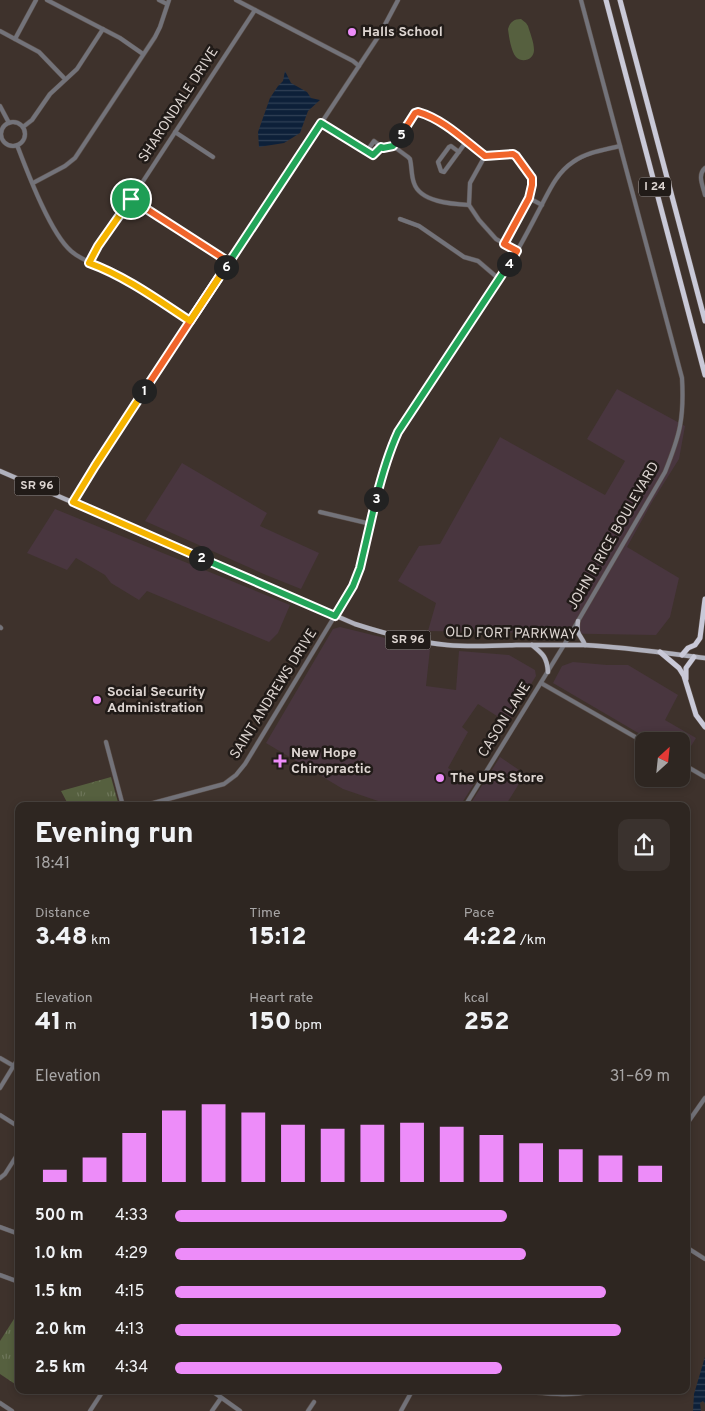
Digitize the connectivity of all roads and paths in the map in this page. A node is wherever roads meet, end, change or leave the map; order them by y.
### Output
1 (36, 0) edge
2 (47, 0) edge
3 (159, 0) edge
4 (236, 0) edge
5 (398, 0) edge
6 (581, 0) edge
7 (606, 0) edge
8 (620, 0) edge
9 (168, 2) edge
10 (255, 10) junction
11 (103, 30) junction
12 (0, 31) edge
13 (15, 39) junction
14 (143, 54) junction
15 (359, 66) junction
16 (65, 79) junction
17 (0, 106) edge
18 (9, 123) junction
19 (321, 123) junction
20 (23, 127) junction
21 (175, 132) junction
22 (2, 140) edge
23 (466, 142) junction
24 (17, 144) junction
25 (393, 146) junction
26 (620, 146) junction
27 (381, 147) junction
28 (366, 151) junction
29 (459, 152) junction
30 (485, 156) junction
31 (213, 157) dead end
32 (705, 168) edge
33 (33, 183) junction
34 (705, 194) edge
35 (529, 198) junction
36 (131, 199) junction
37 (469, 205) junction
38 (542, 205) junction
39 (400, 219) dead end
40 (504, 244) junction
41 (517, 251) junction
42 (229, 262) junction
43 (89, 263) junction
44 (499, 279) junction
45 (190, 321) junction
46 (705, 321) edge
47 (705, 375) edge
48 (0, 471) edge
49 (73, 502) junction
50 (320, 512) dead end
51 (371, 524) junction
52 (705, 599) edge
53 (335, 616) junction
54 (578, 621) junction
55 (532, 645) junction
56 (564, 645) junction
57 (585, 646) junction
58 (660, 652) junction
59 (682, 655) junction
60 (694, 657) junction
61 (705, 658) edge
62 (548, 672) junction
63 (541, 683) junction
64 (688, 689) junction
65 (705, 727) edge
66 (635, 737) edge
67 (106, 742) dead end
68 (690, 768) edge
69 (705, 776) edge
70 (122, 802) edge
71 (158, 802) edge
72 (467, 802) edge
73 (0, 1058) edge
74 (14, 1066) joint
75 (0, 1088) edge
76 (705, 1098) edge
77 (0, 1115) edge
78 (690, 1119) edge
79 (15, 1124) edge
80 (15, 1158) edge
81 (0, 1178) edge
82 (0, 1227) edge
83 (15, 1233) edge
84 (690, 1249) edge
85 (705, 1258) edge
86 (0, 1275) edge
87 (15, 1281) edge
88 (101, 1394) edge
89 (216, 1394) edge
90 (410, 1394) edge
91 (559, 1394) edge
92 (576, 1394) edge
93 (221, 1398) junction
94 (314, 1402) dead end
95 (0, 1403) edge
96 (12, 1411) edge
97 (90, 1411) edge
98 (212, 1411) edge
99 (240, 1411) edge
100 (308, 1411) edge
101 (400, 1411) edge

1 - 13 street
2 - 11 street
3 - 9 street
4 - 10 street
5 - 15 street
6 - 26 street, JOHN R RICE BOULEVARD
7 - 47 highway, I 24
8 - 46 highway, I 24
9 - 14 street
10 - 15 street
10 - 21 street, SHARONDALE DRIVE
11 - 14 street
11 - 16 street
12 - 13 street
13 - 16 street
14 - 33 street
15 - 19 street
16 - 20 street
17 - 18 street
18 - 20 street
18 - 22 street
19 - 28 street
19 - 42 street
20 - 24 street
21 - 31 street
21 - 36 street, SHARONDALE DRIVE
22 - 24 street
23 - 25 street
23 - 29 street
23 - 30 street
24 - 33 street
25 - 27 street
25 - 37 street
26 - 38 street, SAINT ANDREWS DRIVE
26 - 54 street, JOHN R RICE BOULEVARD
27 - 28 street
27 - 28 street
29 - 29 street
30 - 35 street
30 - 37 street
32 - 34 street
33 - 43 street
35 - 38 street
35 - 40 street
36 - 42 street
36 - 43 street, SHARONDALE DRIVE
37 - 40 street
38 - 41 street, SAINT ANDREWS DRIVE
39 - 44 street
40 - 41 street
41 - 44 street, SAINT ANDREWS DRIVE
42 - 45 street
43 - 45 street
44 - 51 street, SAINT ANDREWS DRIVE
45 - 49 street
48 - 49 main road, SR 96
49 - 53 main road, OLD FORT PARKWAY / SR 96
50 - 51 street
51 - 53 street, SAINT ANDREWS DRIVE
52 - 59 highway
53 - 55 main road, OLD FORT PARKWAY / SR 96
53 - 71 street, SAINT ANDREWS DRIVE
54 - 56 street, JOHN R RICE BOULEVARD
54 - 57 main road
55 - 56 main road, OLD FORT PARKWAY / SR 96
55 - 62 main road
56 - 57 main road, OLD FORT PARKWAY / SR 96
56 - 62 street, CASON LANE
57 - 58 main road, OLD FORT PARKWAY / SR 96
58 - 59 main road, OLD FORT PARKWAY / SR 96
58 - 64 highway
59 - 60 main road, OLD FORT PARKWAY / SR 96
60 - 61 main road, OLD FORT PARKWAY / SR 96
60 - 64 highway
62 - 63 street, CASON LANE
63 - 66 street
63 - 72 street, CASON LANE
64 - 65 highway
67 - 70 street
68 - 69 street
73 - 74 street
74 - 75 street
76 - 78 street
77 - 79 street
80 - 81 street
82 - 83 street
84 - 85 street
86 - 87 street
88 - 97 street
89 - 93 street
90 - 101 street
91 - 92 street
93 - 98 street
93 - 99 street
94 - 100 street
95 - 96 street

